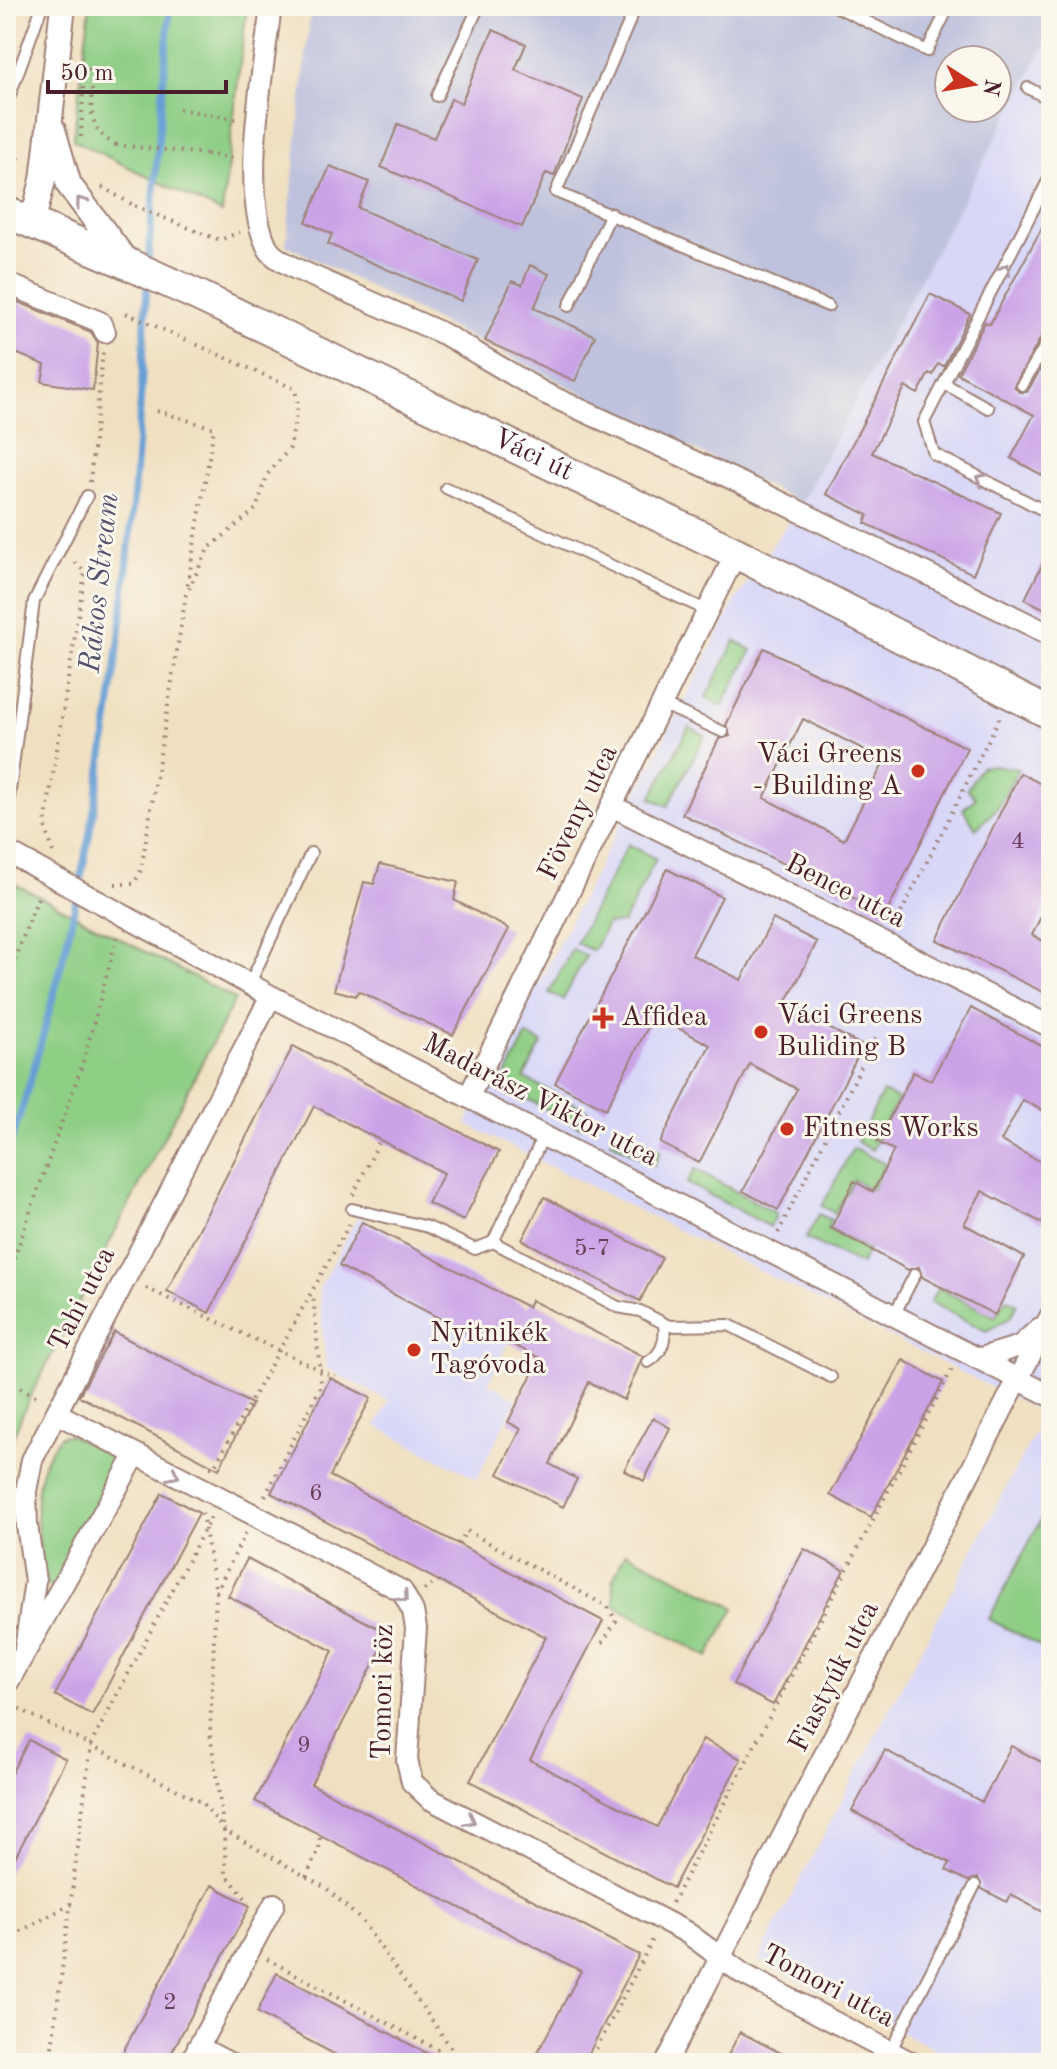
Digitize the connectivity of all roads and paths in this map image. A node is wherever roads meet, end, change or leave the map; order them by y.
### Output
1 (42, 6) edge
2 (63, 6) edge
3 (271, 6) edge
4 (479, 6) edge
5 (636, 6) edge
6 (835, 6) edge
7 (949, 6) edge
8 (1028, 88) dead end
9 (437, 96) dead end
10 (1051, 100) edge
11 (6, 106) edge
12 (179, 109) dead end
13 (50, 120) junction
14 (243, 120) dead end
15 (82, 145) dead end
16 (238, 159) dead end
17 (1051, 175) edge
18 (100, 185) dead end
19 (611, 213) junction
20 (19, 218) edge
21 (242, 231) dead end
22 (128, 264) junction
23 (6, 283) edge
24 (569, 306) dead end
25 (828, 306) dead end
26 (126, 313) dead end
27 (105, 332) joint
28 (1051, 336) edge
29 (945, 384) junction
30 (1022, 385) dead end
31 (988, 408) dead end
32 (157, 411) dead end
33 (446, 488) dead end
34 (87, 496) joint
35 (1051, 514) edge
36 (736, 553) junction
37 (54, 556) junction
38 (186, 595) junction
39 (709, 612) junction
40 (1051, 635) edge
41 (1011, 696) junction
42 (664, 705) junction
43 (1051, 714) edge
44 (723, 732) dead end
45 (614, 807) junction
46 (6, 822) edge
47 (6, 851) edge
48 (53, 851) dead end
49 (311, 853) dead end
50 (48, 873) junction
51 (118, 886) dead end
52 (1051, 906) edge
53 (1044, 910) dead end
54 (124, 914) junction
55 (886, 944) junction
56 (6, 982) edge
57 (250, 983) junction
58 (271, 996) junction
59 (1051, 1027) edge
60 (877, 1035) dead end
61 (469, 1096) junction
62 (544, 1135) junction
63 (380, 1140) dead end
64 (352, 1209) junction
65 (493, 1242) junction
66 (770, 1249) junction
67 (915, 1274) dead end
68 (125, 1279) junction
69 (6, 1281) edge
70 (313, 1292) junction
71 (894, 1315) junction
72 (1049, 1319) edge
73 (664, 1324) junction
74 (962, 1349) junction
75 (281, 1352) junction
76 (981, 1358) junction
77 (648, 1362) dead end
78 (321, 1371) junction
79 (335, 1377) dead end
80 (831, 1377) dead end
81 (6, 1380) edge
82 (1019, 1380) junction
83 (1051, 1396) edge
84 (56, 1413) junction
85 (135, 1456) junction
86 (190, 1483) junction
87 (219, 1498) junction
88 (202, 1513) dead end
89 (254, 1516) junction
90 (204, 1532) junction
91 (458, 1544) dead end
92 (216, 1592) junction
93 (601, 1645) dead end
94 (25, 1649) junction
95 (6, 1686) edge
96 (6, 1702) edge
97 (91, 1744) junction
98 (224, 1830) junction
99 (320, 1834) dead end
100 (306, 1877) junction
101 (975, 1885) dead end
102 (71, 1904) junction
103 (274, 1904) dead end
104 (663, 1920) junction
105 (264, 1924) junction
106 (6, 1939) edge
107 (250, 1950) junction
108 (721, 1957) junction
109 (890, 2052) junction
110 (194, 2055) edge
111 (455, 2061) edge
112 (50, 2063) edge
113 (229, 2063) edge
114 (589, 2063) edge
115 (666, 2063) edge
116 (912, 2063) edge

1 - 11 lane
2 - 13 street
3 - 40 street
4 - 9 lane
5 - 19 lane
6 - 7 lane
8 - 10 lane
12 - 14 path
13 - 20 street
22 -> 13 street
15 - 16 path, bridge
29 -> 17 lane
18 - 21 path, bridge
19 - 24 lane
19 - 25 lane
20 - 22 main road, Váci út
22 - 36 main road, Váci út, bridge
23 - 27 street
26 - 38 path, bridge
27 - 34 path
28 - 30 lane
29 - 31 lane
35 -> 29 lane
32 - 38 path
33 - 39 lane
34 - 37 lane
36 - 39 street, Föveny utca
36 - 41 main road, Váci út
37 - 46 lane
37 - 48 path
38 - 51 path
39 - 42 street, Föveny utca
41 - 43 main road, Váci út
41 - 55 path
42 - 44 lane
42 - 45 street, Föveny utca
45 - 55 street, Bence utca
45 - 61 street, Föveny utca
47 - 50 street, Madarász Viktor utca
49 - 57 lane
50 - 54 street, Madarász Viktor utca
50 - 56 path
52 - 53 path
54 - 57 street, Madarász Viktor utca
54 - 69 path
55 - 59 street, Bence utca
57 - 58 street, Madarász Viktor utca
58 - 61 street, Madarász Viktor utca
58 - 68 street, Tahi utca
60 - 66 path
61 - 62 street, Madarász Viktor utca
62 - 65 lane
62 - 66 street, Madarász Viktor utca
63 - 64 path
64 - 65 lane
64 - 70 path
65 - 73 lane
66 - 71 street, Madarász Viktor utca
67 - 71 lane
68 - 75 path
68 - 84 street, Tahi utca
70 - 75 path
70 - 78 path
71 - 74 street, Madarász Viktor utca
72 - 76 street
72 - 82 street, Fiastyúk utca
73 - 77 lane
73 - 80 lane
74 - 76 street, Madarász Viktor utca
74 - 104 path
75 - 78 path
75 - 86 path
76 - 82 street, Madarász Viktor utca
78 - 79 path
78 - 89 path
81 - 84 path
82 - 83 street, Madarász Viktor utca
82 - 108 street, Fiastyúk utca
84 - 85 street, Tomori köz
84 - 94 street, Tahi utca
85 -> 86 street, Tomori köz
85 - 94 street, Tahi utca
86 - 87 street, Tomori köz
87 - 89 street, Tomori köz
87 - 90 path
88 - 90 path
89 - 92 path
89 -> 104 street, Tomori köz
90 - 92 path
90 - 97 path
91 - 93 path
92 - 98 path
94 - 95 street, Tahi utca
96 - 97 path
97 - 98 path
97 - 102 path
98 - 100 path
98 - 105 path
99 - 100 path
100 - 111 path
101 - 109 lane
102 - 106 path
102 - 112 path
103 - 105 street
104 - 108 street, Tomori köz
104 - 114 path
105 - 107 street
107 - 110 street
107 - 111 path
108 - 109 street, Tomori utca
108 - 115 street, Fiastyúk utca
109 - 116 street, Tomori utca
110 - 113 street

